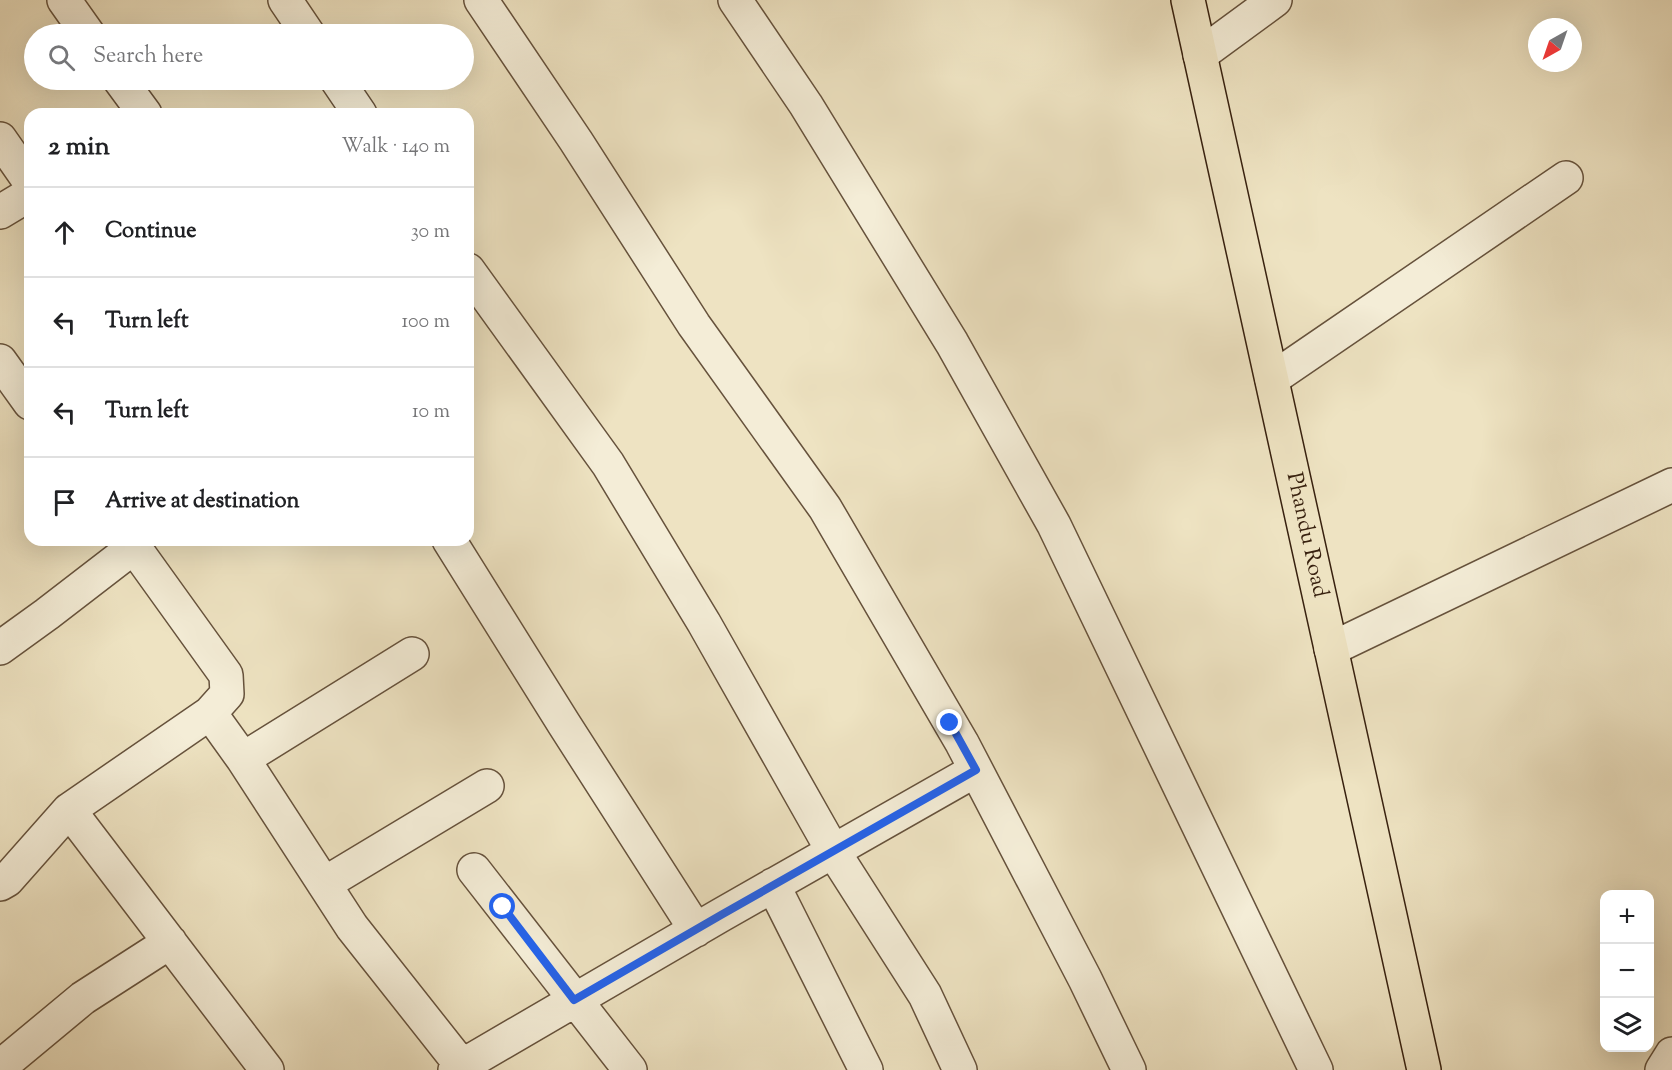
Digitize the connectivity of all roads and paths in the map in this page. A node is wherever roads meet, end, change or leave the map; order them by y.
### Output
1 (64, 0) edge
2 (285, 0) edge
3 (482, 0) edge
4 (735, 0) edge
5 (1188, 0) edge
6 (1275, 0) edge
7 (81, 24) edge
8 (301, 24) edge
9 (1200, 55) junction
10 (127, 90) edge
11 (344, 90) edge
12 (139, 108) edge
13 (356, 108) edge
14 (0, 139) edge
15 (24, 173) edge
16 (1566, 178) dead end
17 (24, 198) edge
18 (0, 212) edge
19 (474, 278) edge
20 (0, 362) edge
21 (1272, 379) junction
22 (24, 395) edge
23 (1672, 485) edge
24 (128, 546) edge
25 (133, 546) edge
26 (453, 546) edge
27 (0, 648) edge
28 (1331, 649) junction
29 (412, 654) dead end
30 (210, 712) junction
31 (243, 759) junction
32 (976, 770) junction
33 (487, 786) dead end
34 (69, 810) junction
35 (833, 851) junction
36 (474, 870) dead end
37 (0, 884) edge
38 (324, 884) junction
39 (773, 885) junction
40 (696, 930) junction
41 (170, 942) junction
42 (574, 1000) junction
43 (1672, 1054) edge
44 (0, 1067) edge
45 (461, 1069) edge
46 (267, 1070) edge
47 (630, 1070) edge
48 (866, 1070) edge
49 (960, 1070) edge
50 (1128, 1070) edge
51 (1316, 1070) edge
52 (1424, 1070) edge
53 (1662, 1070) edge

1 - 7 street
2 - 8 street
3 - 32 street
4 - 51 street
5 - 9 main road, Phandu Road
6 - 9 street
9 - 21 main road, Phandu Road
10 - 12 street
11 - 13 street
14 - 15 street
16 - 21 street
17 - 18 street
19 - 35 street
20 - 22 street
21 - 28 main road, Phandu Road
23 - 28 street
24 - 27 street
25 - 30 street
26 - 40 street
28 - 52 main road, Phandu Road
29 - 31 street
30 - 31 street
30 - 34 street
31 - 38 street
32 - 35 street
32 - 50 street
33 - 38 street
34 - 37 street
34 - 41 street
35 - 39 street
35 - 49 street
36 - 42 street
38 - 45 street
39 - 40 street
39 - 48 street
40 - 42 street
41 - 44 street
41 - 46 street
42 - 45 street
42 - 47 street
43 - 53 street

